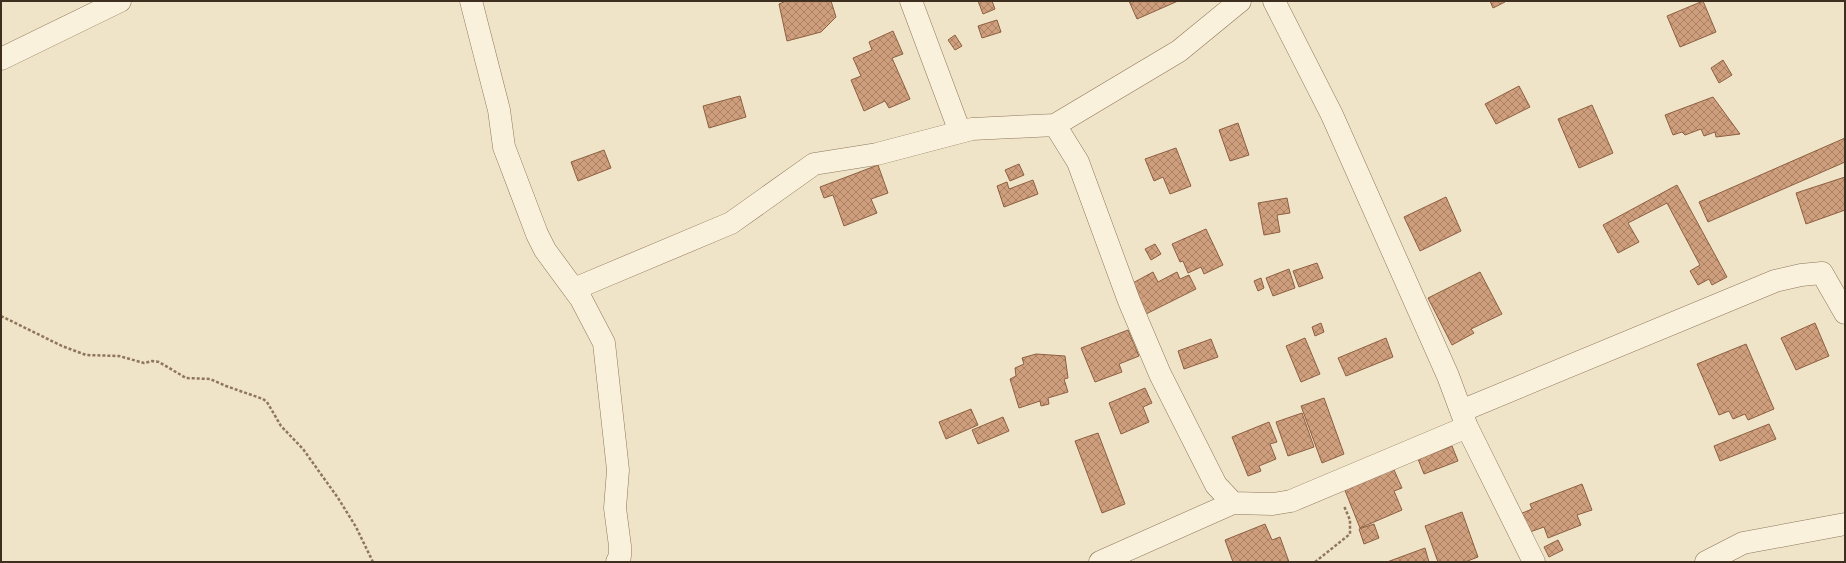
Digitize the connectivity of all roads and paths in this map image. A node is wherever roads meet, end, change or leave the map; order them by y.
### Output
1 (120, 1) edge
2 (471, 1) edge
3 (911, 1) edge
4 (1240, 1) edge
5 (1274, 1) edge
6 (1, 59) edge
7 (1055, 124) junction
8 (960, 132) junction
9 (574, 289) junction
10 (1845, 313) edge
11 (1, 316) edge
12 (1464, 419) junction
13 (1334, 484) junction
14 (1233, 503) junction
15 (1845, 524) edge
16 (373, 562) edge
17 (617, 562) edge
18 (1100, 562) edge
19 (1315, 562) edge
20 (1534, 562) edge
21 (1706, 562) edge

1 - 6 street
2 - 9 street
3 - 8 street
4 - 7 street
5 - 12 street
7 - 8 street
7 - 14 street
8 - 9 street
9 - 17 street
10 - 12 street
11 - 16 path
12 - 13 street
12 - 20 street
13 - 14 street
13 - 19 path
14 - 18 street
15 - 21 street

